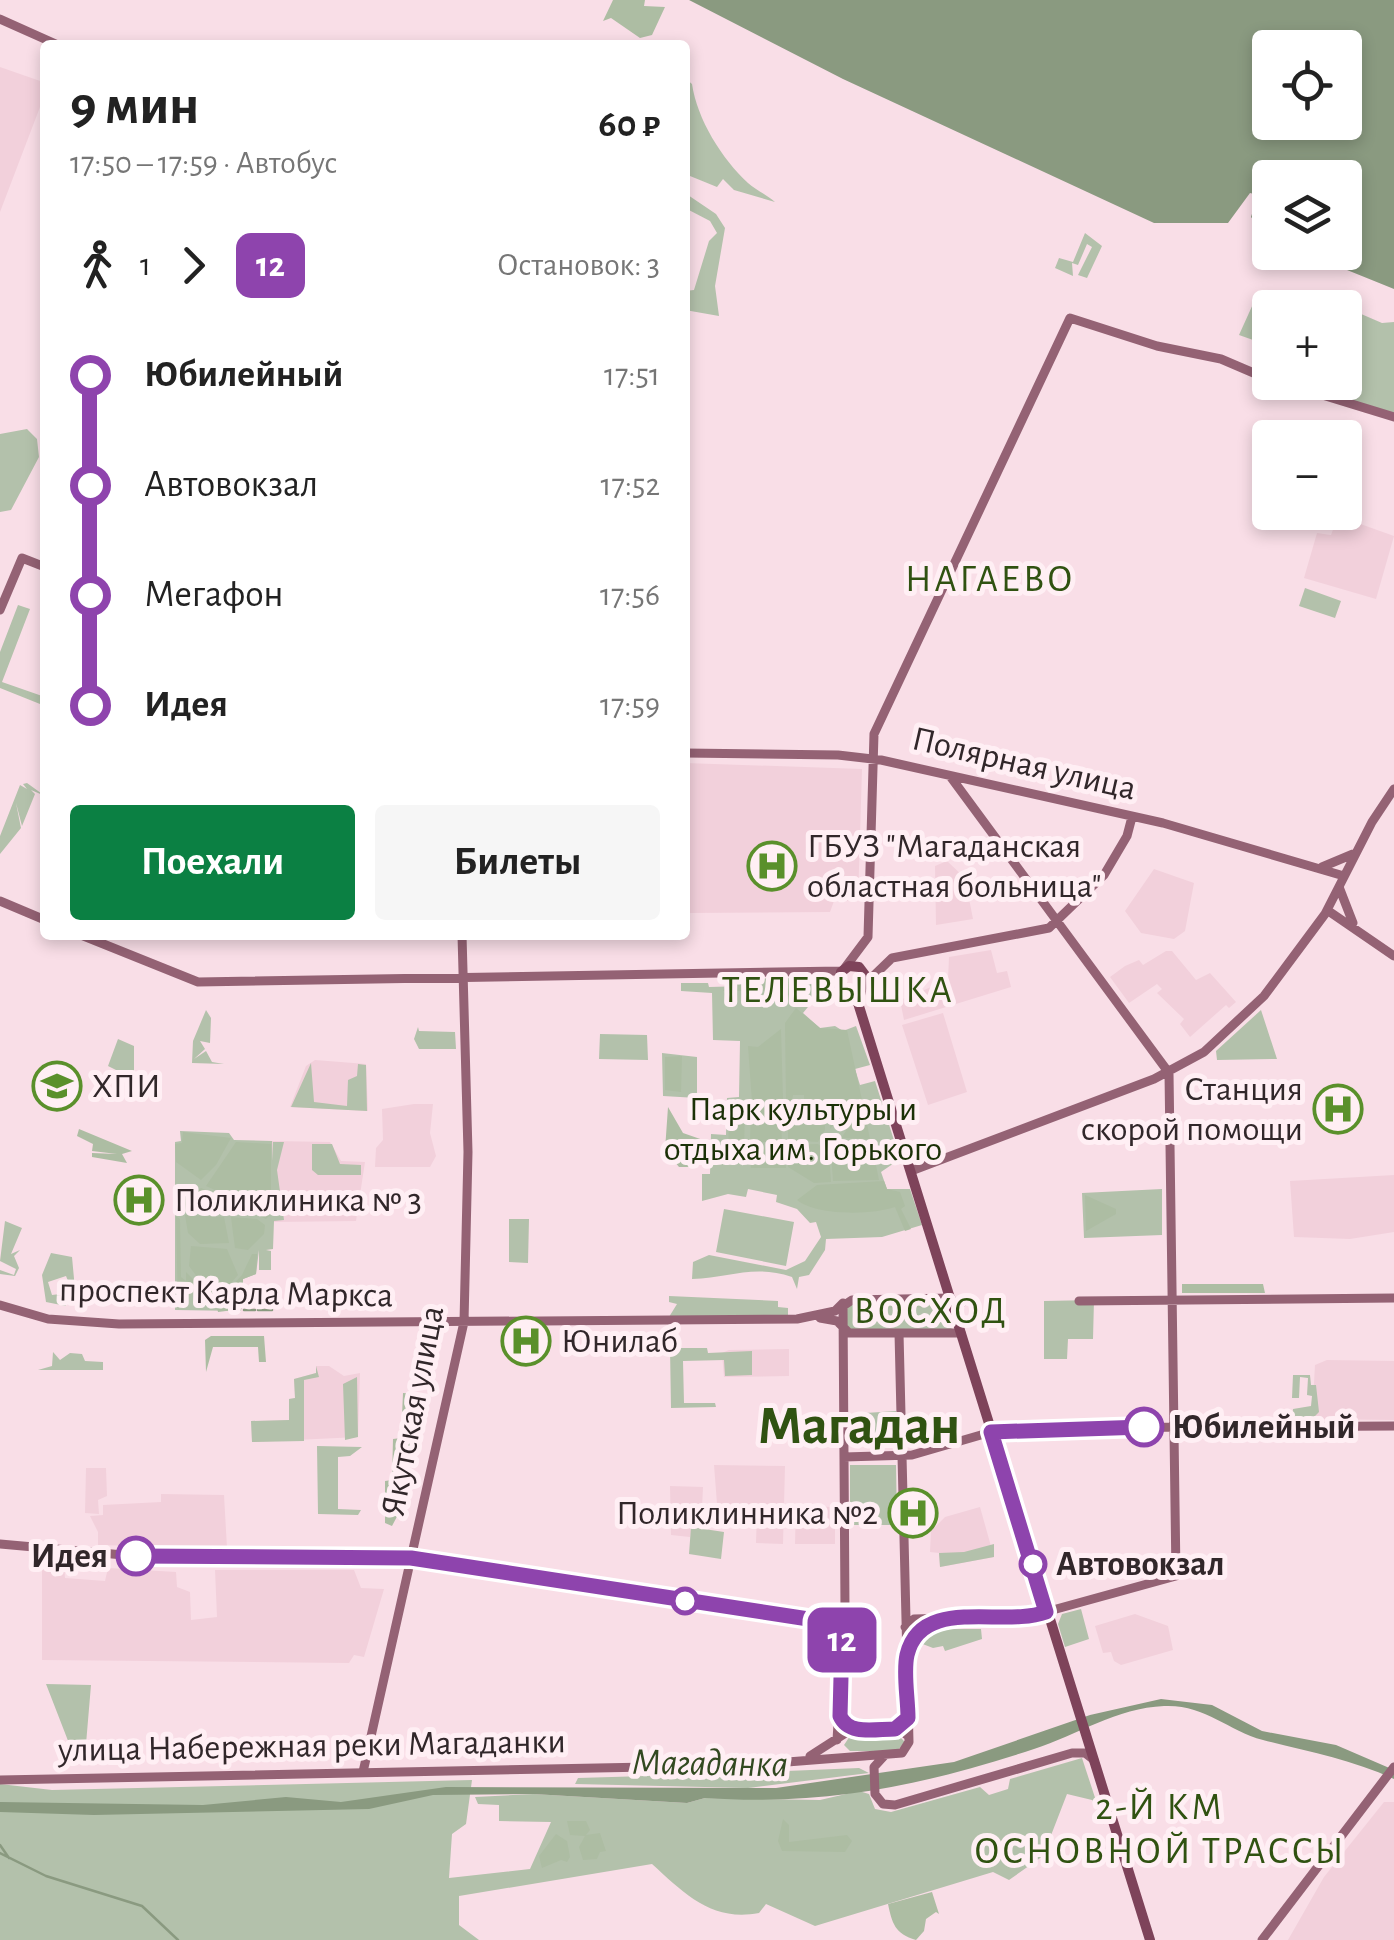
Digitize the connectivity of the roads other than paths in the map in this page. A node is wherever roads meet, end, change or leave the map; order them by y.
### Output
1 (0, 19) edge
2 (47, 40) edge
3 (1252, 372) edge
4 (1337, 400) edge
5 (1394, 418) edge
6 (40, 565) edge
7 (0, 610) edge
8 (690, 752) edge
9 (871, 758) junction
10 (950, 776) junction
11 (1394, 789) edge
12 (1132, 817) junction
13 (1356, 851) junction
14 (1323, 870) junction
15 (1341, 881) junction
16 (0, 900) edge
17 (1333, 900) junction
18 (1328, 910) junction
19 (40, 918) edge
20 (1344, 920) junction
21 (1057, 922) junction
22 (1354, 926) junction
23 (1313, 930) junction
24 (93, 940) edge
25 (462, 940) edge
26 (859, 951) junction
27 (1394, 956) edge
28 (861, 969) junction
29 (880, 969) junction
30 (842, 970) junction
31 (826, 973) junction
32 (462, 979) junction
33 (862, 987) junction
34 (844, 988) junction
35 (858, 1004) junction
36 (1169, 1073) junction
37 (910, 1171) junction
38 (1394, 1298) edge
39 (1173, 1299) junction
40 (1079, 1300) dead end
41 (844, 1303) junction
42 (956, 1303) junction
43 (0, 1304) edge
44 (812, 1318) junction
45 (464, 1322) junction
46 (843, 1330) junction
47 (899, 1333) junction
48 (961, 1333) junction
49 (1394, 1426) edge
50 (1174, 1427) junction
51 (991, 1432) junction
52 (901, 1456) junction
53 (844, 1457) junction
54 (0, 1544) edge
55 (411, 1558) junction
56 (905, 1612) junction
57 (1046, 1612) junction
58 (844, 1619) junction
59 (914, 1619) junction
60 (815, 1620) junction
61 (936, 1620) junction
62 (904, 1629) junction
63 (842, 1638) junction
64 (906, 1657) junction
65 (840, 1716) junction
66 (908, 1718) junction
67 (1083, 1727) junction
68 (852, 1729) junction
69 (895, 1729) junction
70 (909, 1739) junction
71 (837, 1740) junction
72 (852, 1754) junction
73 (892, 1754) junction
74 (1062, 1757) junction
75 (805, 1758) junction
76 (1094, 1760) junction
77 (874, 1767) junction
78 (1394, 1767) edge
79 (362, 1772) junction
80 (0, 1780) edge
81 (1108, 1802) junction
82 (1150, 1940) edge
83 (1262, 1940) edge

1 - 2 street
3 - 9 street
4 - 5 street
6 - 7 street
8 - 9 street, Полярная улица
9 - 10 street, Полярная улица
9 - 26 street
10 - 12 street, Полярная улица
10 - 21 street
11 - 13 street
12 - 14 street, Полярная улица
12 - 21 street
13 - 14 street
13 - 15 street
14 - 15 street, Полярная улица
14 - 17 street
15 - 17 street
15 - 22 street
16 - 19 street
17 - 18 street
18 - 20 street
18 - 23 street
20 - 22 street
20 - 23 street
21 - 29 street
21 - 36 street
22 - 27 street
23 - 36 street
24 - 32 street
25 - 32 street, Якутская улица
26 - 28 street
26 - 30 street
28 - 29 street
28 - 30 main road
28 - 33 main road
29 - 33 street
30 - 31 street
30 - 34 main road
31 - 32 street
31 - 34 street
32 - 45 street, Якутская улица
33 - 34 main road
33 - 35 main road
34 - 35 main road
35 - 37 main road
36 - 37 street
36 - 39 street
37 - 42 main road
38 - 39 street
39 - 40 street
39 - 50 street
41 - 42 street, проспект Карла Маркса
41 - 44 street, проспект Карла Маркса
41 - 46 street
42 - 48 main road
43 - 45 street, проспект Карла Маркса
44 - 45 street, проспект Карла Маркса
44 - 46 street, проспект Карла Маркса
45 - 55 street, Якутская улица
46 - 47 street, проспект Карла Маркса
46 - 53 street
47 - 48 street, проспект Карла Маркса
47 - 52 street
48 - 51 main road
49 - 50 street
50 - 51 street
50 - 57 street
51 - 52 street
51 - 57 main road
52 - 53 street
52 - 56 street
53 - 58 street
54 - 55 street
55 - 60 street
55 - 79 street, Якутская улица
56 - 59 street
56 - 62 street
57 - 61 street
57 - 67 main road
58 - 60 street
58 - 63 street
59 - 61 street
59 - 62 street
60 - 63 street
61 - 64 street
62 - 64 street
63 - 65 street
64 - 66 street
65 - 68 street
65 - 71 street
66 - 69 street
66 - 70 street
67 - 74 street
67 - 76 main road
68 - 69 street
68 - 71 street, улица Набережная реки Магаданки
69 - 70 street
70 - 73 street
71 - 72 street
71 - 75 street, улица Набережная реки Магаданки
72 - 73 street, улица Набережная реки Магаданки
72 - 75 street, улица Набережная реки Магаданки
72 - 77 street
73 - 77 street
74 - 76 street
74 - 77 street
74 - 81 street
75 - 79 street, улица Набережная реки Магаданки
76 - 81 main road
78 - 83 street
79 - 80 street, улица Набережная реки Магаданки
81 - 82 main road

